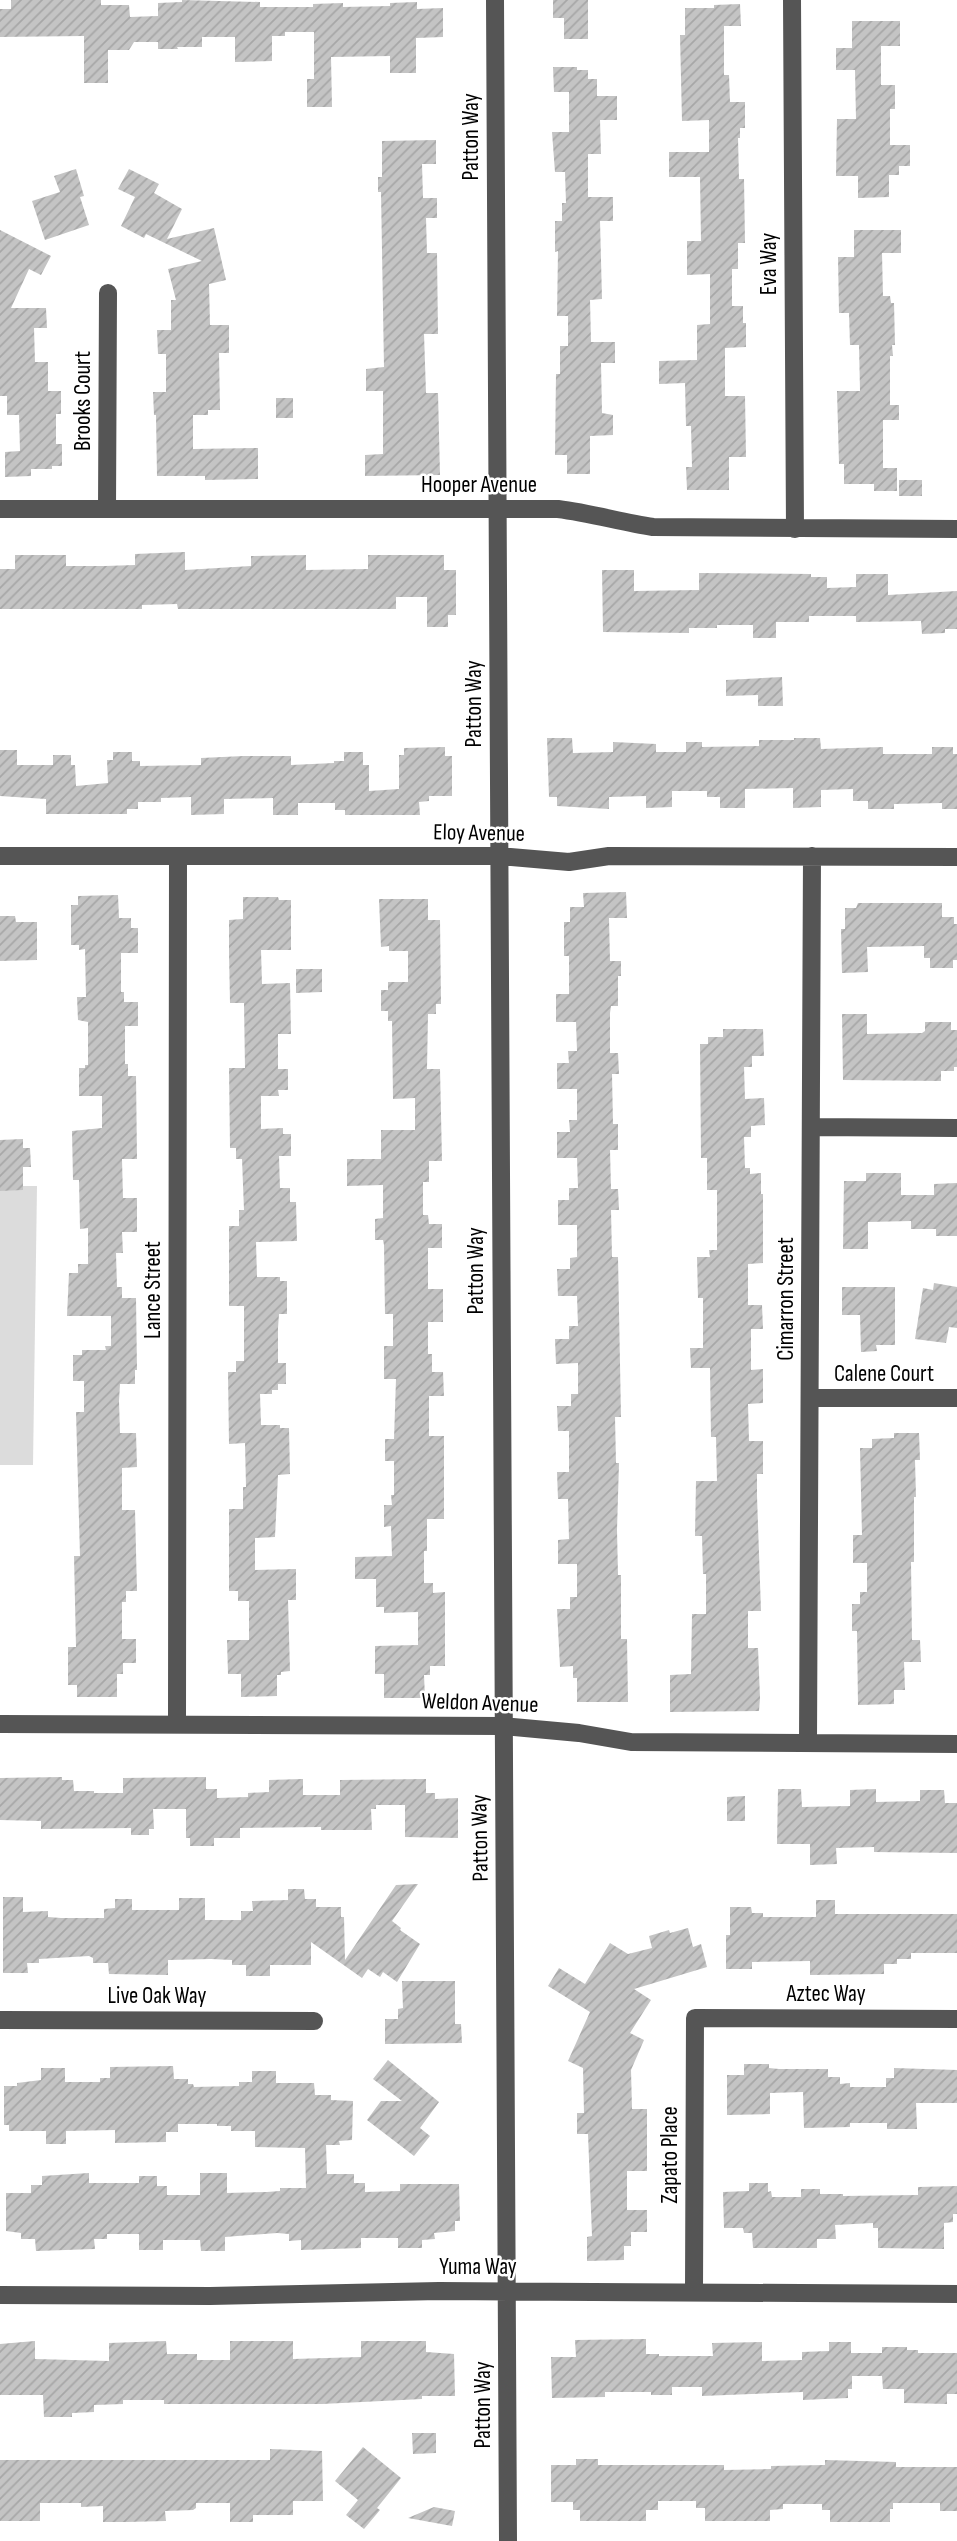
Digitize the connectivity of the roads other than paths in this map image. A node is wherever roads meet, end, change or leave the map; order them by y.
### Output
1 (495, 0) edge
2 (792, 0) edge
3 (108, 293) dead end
4 (0, 509) edge
5 (107, 509) junction
6 (498, 510) junction
7 (795, 529) junction
8 (957, 529) edge
9 (0, 856) edge
10 (178, 856) junction
11 (499, 856) junction
12 (812, 856) junction
13 (957, 856) edge
14 (811, 1127) junction
15 (957, 1128) edge
16 (810, 1398) junction
17 (957, 1398) edge
18 (0, 1724) edge
19 (177, 1724) junction
20 (503, 1726) junction
21 (808, 1743) junction
22 (957, 1744) edge
23 (695, 2018) joint
24 (957, 2019) edge
25 (0, 2020) edge
26 (314, 2021) dead end
27 (507, 2291) junction
28 (694, 2292) junction
29 (0, 2294) edge
30 (957, 2294) edge
31 (508, 2541) edge

1 - 6 street, Patton Way
2 - 7 street, Eva Way
3 - 5 street, Brooks Court
4 - 5 street, Hooper Avenue
5 - 6 street, Hooper Avenue
6 - 7 street, Hooper Avenue
6 - 11 street, Patton Way
7 - 8 street, Hooper Avenue
9 - 10 street, Eloy Avenue
10 - 11 street, Eloy Avenue
10 - 19 street, Lance Street
11 - 12 street, Eloy Avenue
11 - 20 street, Patton Way
12 - 13 street, Eloy Avenue
12 - 14 street, Cimarron Street
14 - 15 street
14 - 16 street, Cimarron Street
16 - 17 street, Calene Court
16 - 21 street, Cimarron Street
18 - 19 street, Weldon Avenue
19 - 20 street, Weldon Avenue
20 - 21 street, Weldon Avenue
20 - 27 street, Patton Way
21 - 22 street, Weldon Avenue
23 - 24 street, Aztec Way
23 - 28 street, Zapato Place
25 - 26 street, Live Oak Way
27 - 28 street, Yuma Way
27 - 29 street, Yuma Way
27 - 31 street, Patton Way
28 - 30 street, Yuma Way

